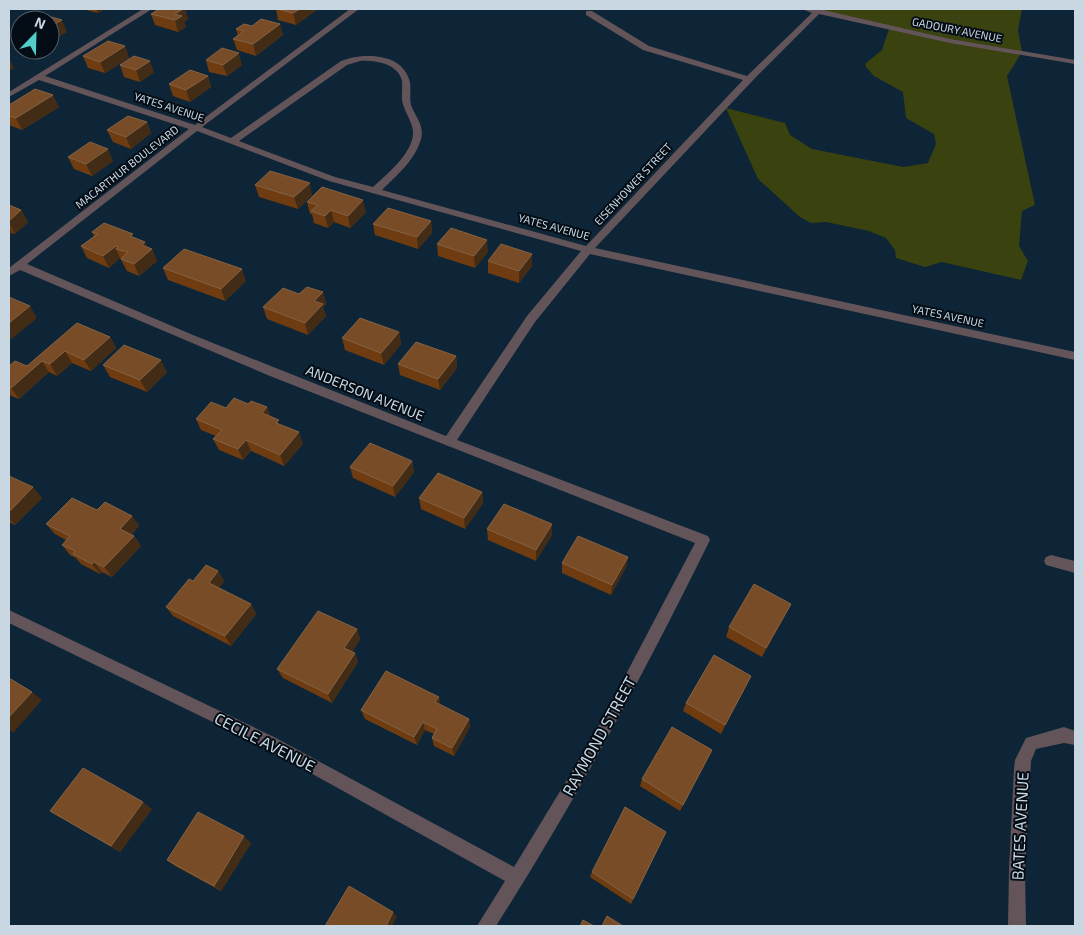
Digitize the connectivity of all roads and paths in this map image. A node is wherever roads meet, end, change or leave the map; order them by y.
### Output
1 (148, 9) edge
2 (355, 9) edge
3 (806, 9) edge
4 (819, 10) edge
5 (590, 13) dead end
6 (1075, 62) edge
7 (39, 77) junction
8 (748, 79) junction
9 (9, 95) edge
10 (196, 128) junction
11 (232, 142) junction
12 (375, 191) junction
13 (588, 250) junction
14 (19, 265) junction
15 (9, 273) edge
16 (1075, 356) edge
17 (449, 442) junction
18 (703, 540) joint
19 (1052, 561) dead end
20 (1075, 567) edge
21 (9, 616) edge
22 (1075, 738) edge
23 (517, 878) junction
24 (486, 926) edge
25 (1017, 926) edge

1 - 7 street
2 - 10 street, MACARTHUR BOULEVARD
3 - 4 street, GADOURY AVENUE
4 - 6 street, GADOURY AVENUE
4 - 8 street, EISENHOWER STREET
5 - 8 street
7 - 9 street
7 - 10 street, YATES AVENUE
8 - 13 street, EISENHOWER STREET
10 - 11 street, YATES AVENUE
10 - 14 street, MACARTHUR BOULEVARD
11 - 12 street, YATES AVENUE
11 - 12 street
12 - 13 street, YATES AVENUE
13 - 16 street, YATES AVENUE
13 - 17 street, EISENHOWER STREET
14 - 15 street, MACARTHUR BOULEVARD
14 - 17 street, ANDERSON AVENUE
17 - 18 street, ANDERSON AVENUE
18 - 23 street, RAYMOND STREET
19 - 20 street
21 - 23 street, CECILE AVENUE
22 - 25 street, BATES AVENUE
23 - 24 street, RAYMOND STREET

